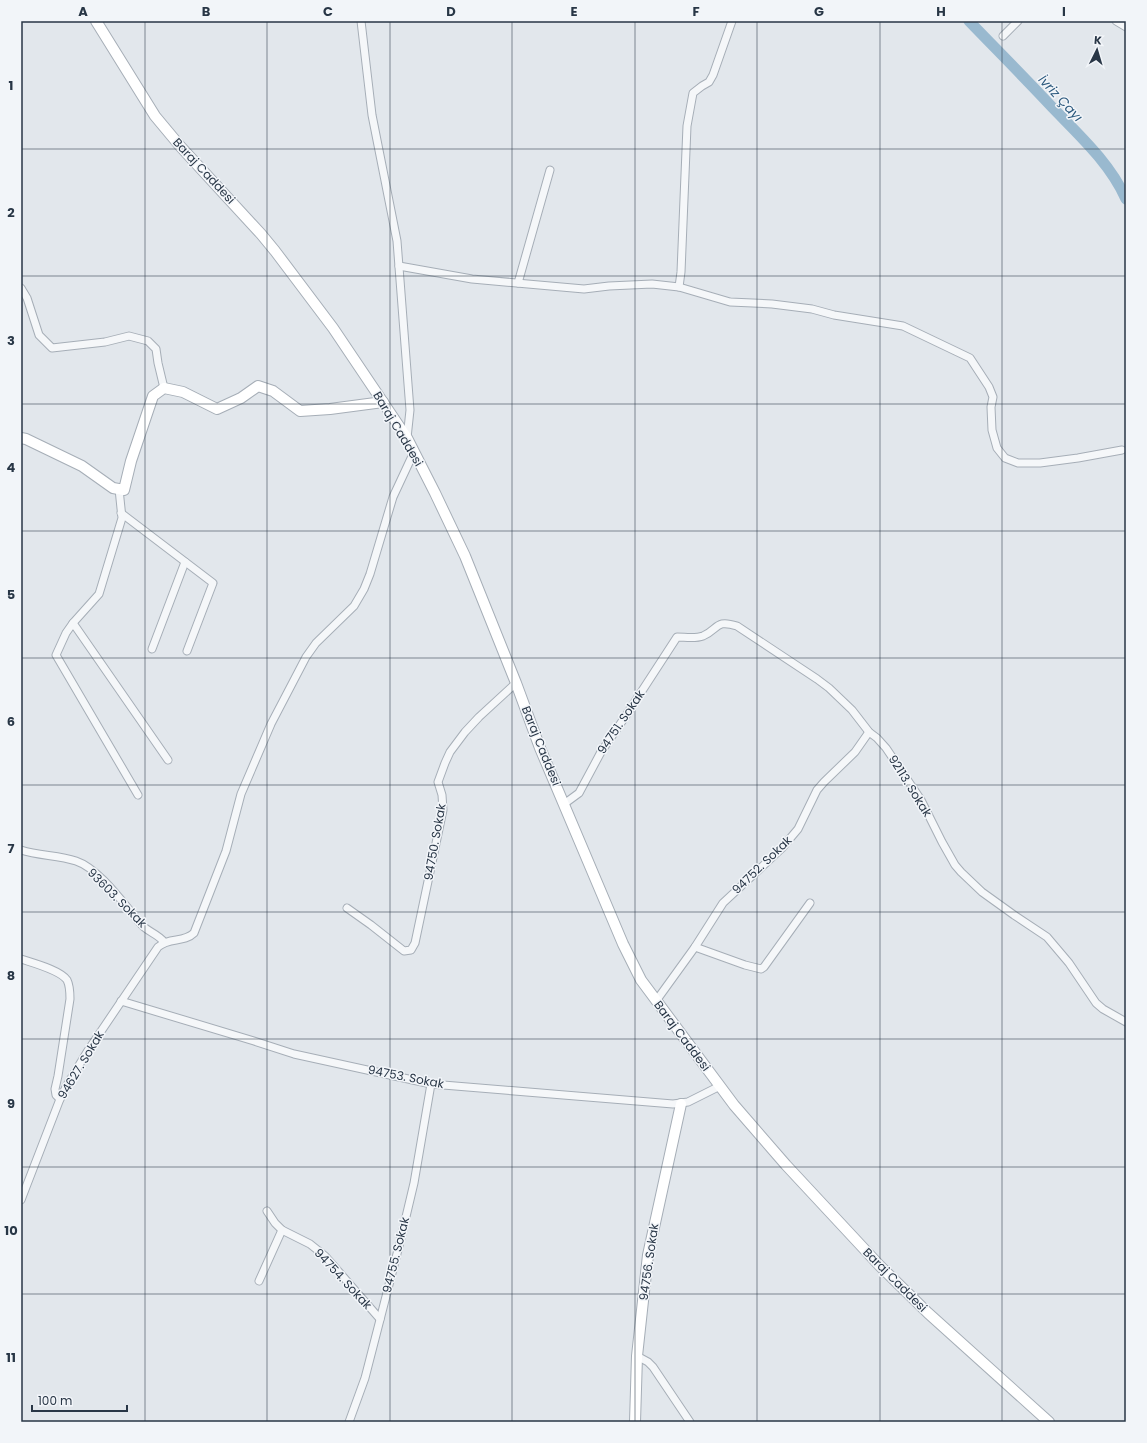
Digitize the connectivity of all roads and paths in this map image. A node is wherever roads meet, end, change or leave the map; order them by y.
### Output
1 (96, 21) edge
2 (361, 21) edge
3 (732, 21) edge
4 (1018, 21) edge
5 (1116, 21) edge
6 (1126, 27) edge
7 (1003, 36) dead end
8 (550, 170) dead end
9 (399, 266) junction
10 (518, 283) junction
11 (679, 287) junction
12 (21, 288) edge
13 (164, 388) junction
14 (383, 402) junction
15 (21, 438) edge
16 (407, 438) junction
17 (1122, 450) dead end
18 (414, 452) junction
19 (119, 489) junction
20 (121, 513) junction
21 (185, 562) junction
22 (73, 623) junction
23 (677, 637) joint
24 (152, 649) dead end
25 (187, 651) dead end
26 (516, 683) junction
27 (869, 732) junction
28 (168, 760) dead end
29 (138, 795) dead end
30 (564, 804) junction
31 (21, 850) edge
32 (810, 903) dead end
33 (347, 908) dead end
34 (164, 942) junction
35 (695, 947) junction
36 (21, 959) edge
37 (121, 1001) junction
38 (656, 1001) junction
39 (1126, 1022) edge
40 (431, 1084) junction
41 (720, 1086) junction
42 (60, 1099) junction
43 (681, 1104) junction
44 (23, 1187) edge
45 (21, 1200) edge
46 (267, 1211) dead end
47 (282, 1230) junction
48 (259, 1281) dead end
49 (380, 1319) junction
50 (637, 1356) junction
51 (349, 1422) edge
52 (635, 1422) edge
53 (690, 1422) edge
54 (1049, 1422) edge

1 - 14 main road, Baraj Caddesi
2 - 9 street
3 - 11 street
4 - 7 street
5 - 6 street
8 - 10 street
9 - 10 street
9 - 16 street
10 - 11 street
11 - 17 street
12 - 13 street
13 - 14 main road
13 - 19 main road
14 - 16 main road, Baraj Caddesi
15 - 19 main road
16 - 18 main road, Baraj Caddesi
18 - 26 main road, Baraj Caddesi
18 - 34 street
19 - 20 street
20 - 21 street
20 - 22 street
21 - 24 street
21 - 25 street
22 - 28 street
22 - 29 street
23 - 27 street, 92113. Sokak
23 - 30 street, 94751. Sokak
26 - 30 main road, Baraj Caddesi
26 - 33 street, 94750. Sokak
27 - 35 street, 94752. Sokak
27 - 39 street, 92113. Sokak
30 - 38 main road, Baraj Caddesi
31 - 34 street, 93603. Sokak
32 - 35 street
34 - 37 street, 94627. Sokak
35 - 38 street, 94752. Sokak
36 - 42 street
37 - 40 street, 94753. Sokak
37 - 42 street, 94627. Sokak
38 - 41 main road, Baraj Caddesi
40 - 43 street, 94753. Sokak
40 - 49 street, 94755. Sokak
41 - 43 street, 94753. Sokak
41 - 54 main road, Baraj Caddesi
42 - 44 street, 94627. Sokak
43 - 50 main road, 94756. Sokak
44 - 45 street, 94627. Sokak
46 - 47 street, 94754. Sokak
47 - 48 street
47 - 49 street, 94754. Sokak
49 - 51 street, 94755. Sokak
50 - 52 main road, 94756. Sokak
50 - 53 street

